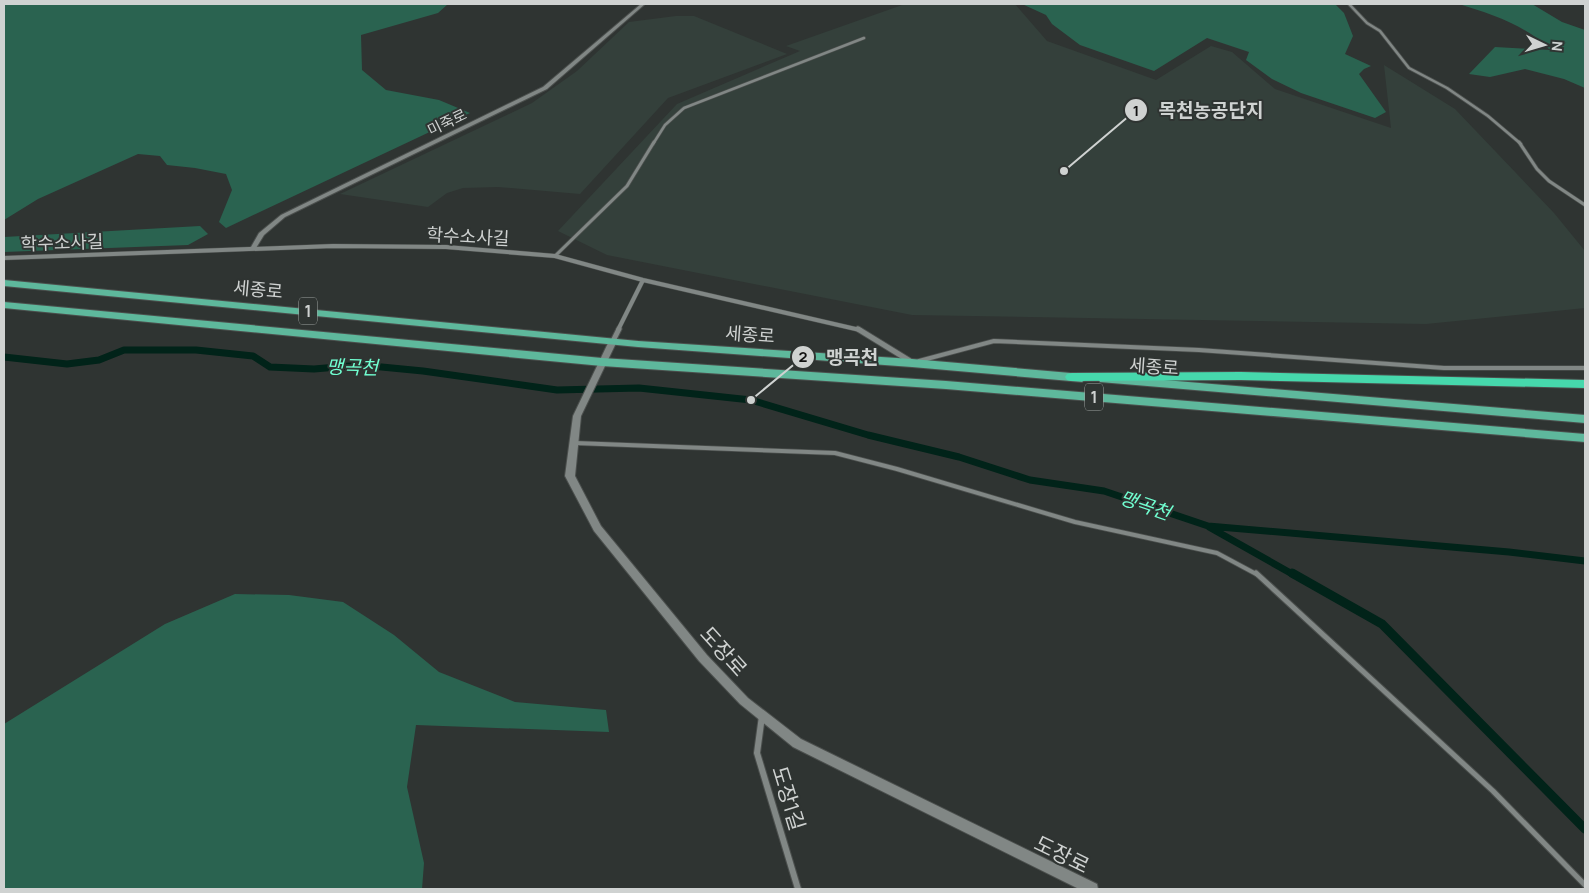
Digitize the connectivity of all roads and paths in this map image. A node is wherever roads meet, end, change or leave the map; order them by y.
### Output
1 (643, 4) edge
2 (1349, 4) edge
3 (864, 38) dead end
4 (1585, 205) edge
5 (254, 247) junction
6 (555, 256) junction
7 (4, 258) edge
8 (643, 280) junction
9 (4, 283) edge
10 (4, 305) edge
11 (613, 342) junction
12 (602, 362) junction
13 (912, 363) junction
14 (1585, 368) edge
15 (1072, 377) junction
16 (1585, 384) edge
17 (1585, 419) edge
18 (1585, 438) edge
19 (572, 443) junction
20 (762, 716) junction
21 (1585, 885) edge
22 (798, 889) edge
23 (1092, 889) edge

1 - 5 street, 미죽로
2 - 4 lane
3 - 6 lane
5 - 6 street, 학수소사길
5 - 7 street, 학수소사길
6 - 8 street, 학수소사길
8 - 11 street, 도장로
8 - 13 street, 학수소사길
9 - 11 main road, 세종로 / 1
10 - 12 main road, 세종로 / 1
11 - 12 street, 도장로
11 - 13 main road, 세종로 / 1
12 - 18 main road, 세종로 / 1
12 - 19 street, 도장로
13 - 14 lane
13 - 15 main road, 세종로 / 1
15 - 16 highway
15 - 17 main road, 세종로 / 1
19 - 20 street, 도장로
19 - 21 lane
20 - 22 street, 도장1길
20 - 23 street, 도장로

